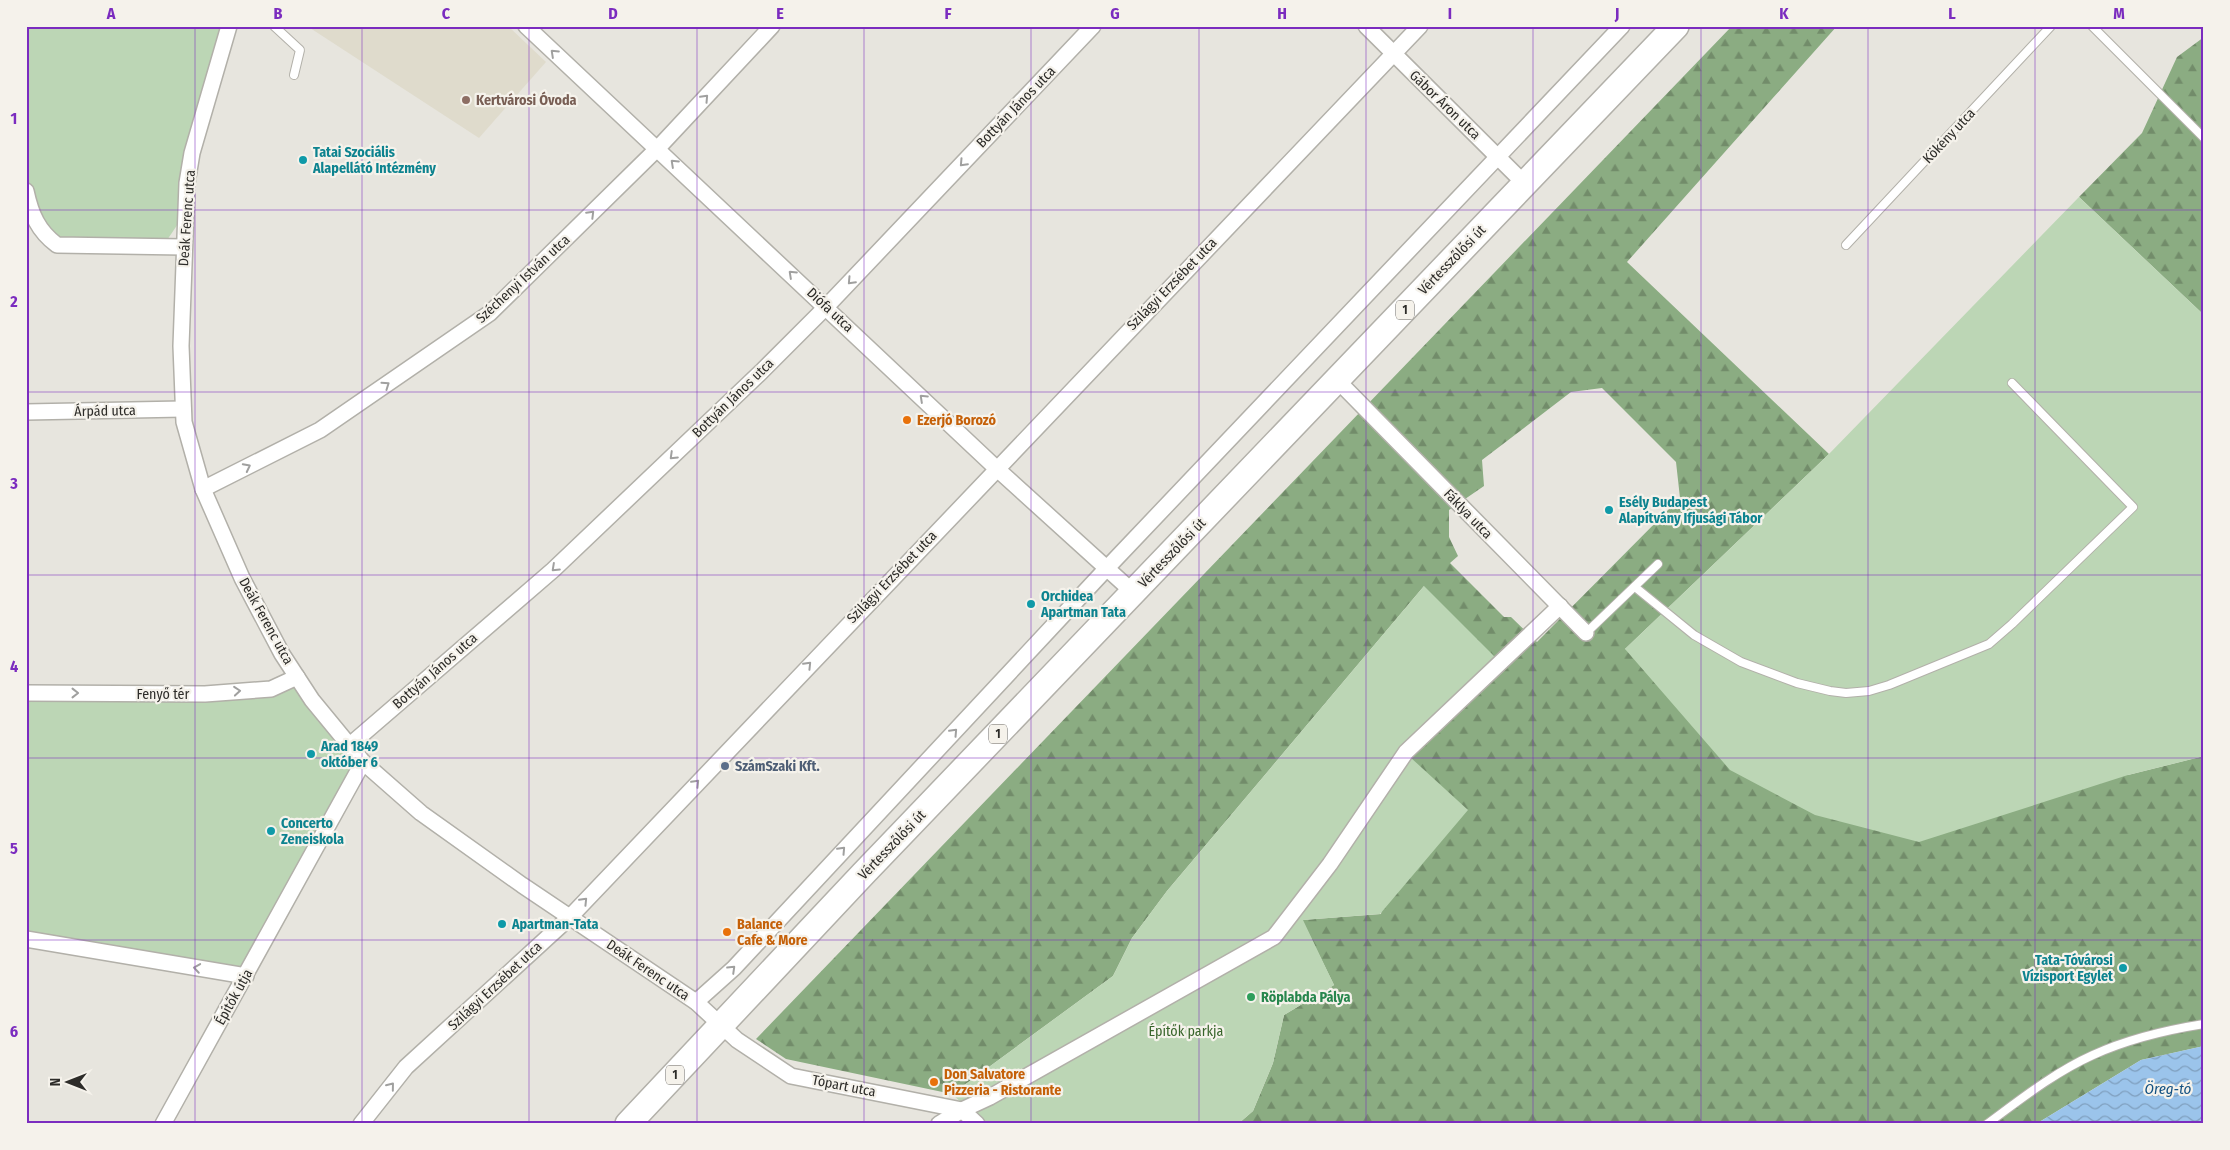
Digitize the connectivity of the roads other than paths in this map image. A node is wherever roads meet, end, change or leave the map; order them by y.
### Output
1 (229, 26) edge
2 (274, 26) edge
3 (526, 26) edge
4 (772, 26) edge
5 (1094, 26) edge
6 (1366, 26) edge
7 (1420, 26) edge
8 (1622, 26) edge
9 (1676, 26) edge
10 (2052, 26) edge
11 (2092, 26) edge
12 (1392, 54) junction
13 (294, 75) dead end
14 (2204, 138) edge
15 (658, 148) junction
16 (1498, 157) junction
17 (1525, 184) junction
18 (26, 191) edge
19 (1846, 245) dead end
20 (184, 247) junction
21 (826, 307) junction
22 (1338, 381) junction
23 (2012, 383) dead end
24 (183, 409) junction
25 (26, 412) edge
26 (996, 468) junction
27 (203, 489) junction
28 (1658, 564) dead end
29 (1107, 568) junction
30 (1635, 587) junction
31 (1134, 593) junction
32 (1560, 606) junction
33 (1586, 633) joint
34 (297, 677) junction
35 (26, 693) edge
36 (350, 745) junction
37 (363, 762) junction
38 (570, 917) junction
39 (26, 939) edge
40 (246, 976) junction
41 (696, 1002) junction
42 (2204, 1024) edge
43 (721, 1026) junction
44 (962, 1110) junction
45 (163, 1124) edge
46 (361, 1124) edge
47 (628, 1124) edge
48 (939, 1124) edge
49 (977, 1124) edge
50 (1987, 1124) edge

1 - 20 street, Deák Ferenc utca
2 - 13 lane
15 -> 3 street, Diófa utca
15 -> 4 street, Széchenyi István utca
5 -> 21 street, Bottyán János utca
6 - 12 street, Gábor Áron utca
7 - 12 street, Szilágyi Erzsébet utca
8 - 16 street
9 - 17 main road, Vértesszőlősi út / 1
10 - 19 lane, Kökény utca
11 - 14 lane
12 - 16 street, Gábor Áron utca
12 - 26 street, Szilágyi Erzsébet utca
21 -> 15 street, Diófa utca
27 -> 15 street, Széchenyi István utca
16 - 17 street, Gábor Áron utca
16 - 29 street
17 - 22 main road, Vértesszőlősi út / 1
18 - 20 street
20 - 24 street, Deák Ferenc utca
26 -> 21 street, Diófa utca
21 -> 36 street, Bottyán János utca
22 - 31 main road, Vértesszőlősi út / 1
22 - 32 street, Fáklya utca
23 - 30 lane
24 - 25 street, Árpád utca
24 - 27 street, Deák Ferenc utca
26 - 29 street, Diófa utca
38 -> 26 street, Szilágyi Erzsébet utca
27 - 34 street, Deák Ferenc utca
28 - 30 lane, Fáklya utca
29 - 31 street, Diófa utca
41 -> 29 street
30 - 33 lane, Fáklya utca
31 - 43 main road, Vértesszőlősi út / 1
32 - 33 street, Fáklya utca
32 - 44 street
35 -> 34 street, Fenyő tér
34 - 36 street, Deák Ferenc utca
36 - 37 street, Deák Ferenc utca
37 - 38 street, Deák Ferenc utca
37 - 40 street, Építők útja
38 - 41 street, Deák Ferenc utca
46 -> 38 street, Szilágyi Erzsébet utca
40 -> 39 street
40 - 45 street, Építők útja
41 - 43 street, Deák Ferenc utca
42 - 50 lane
43 - 44 street, Tópart utca
43 - 47 main road, Vértesszőlősi út / 1
44 - 48 street
44 - 49 street

